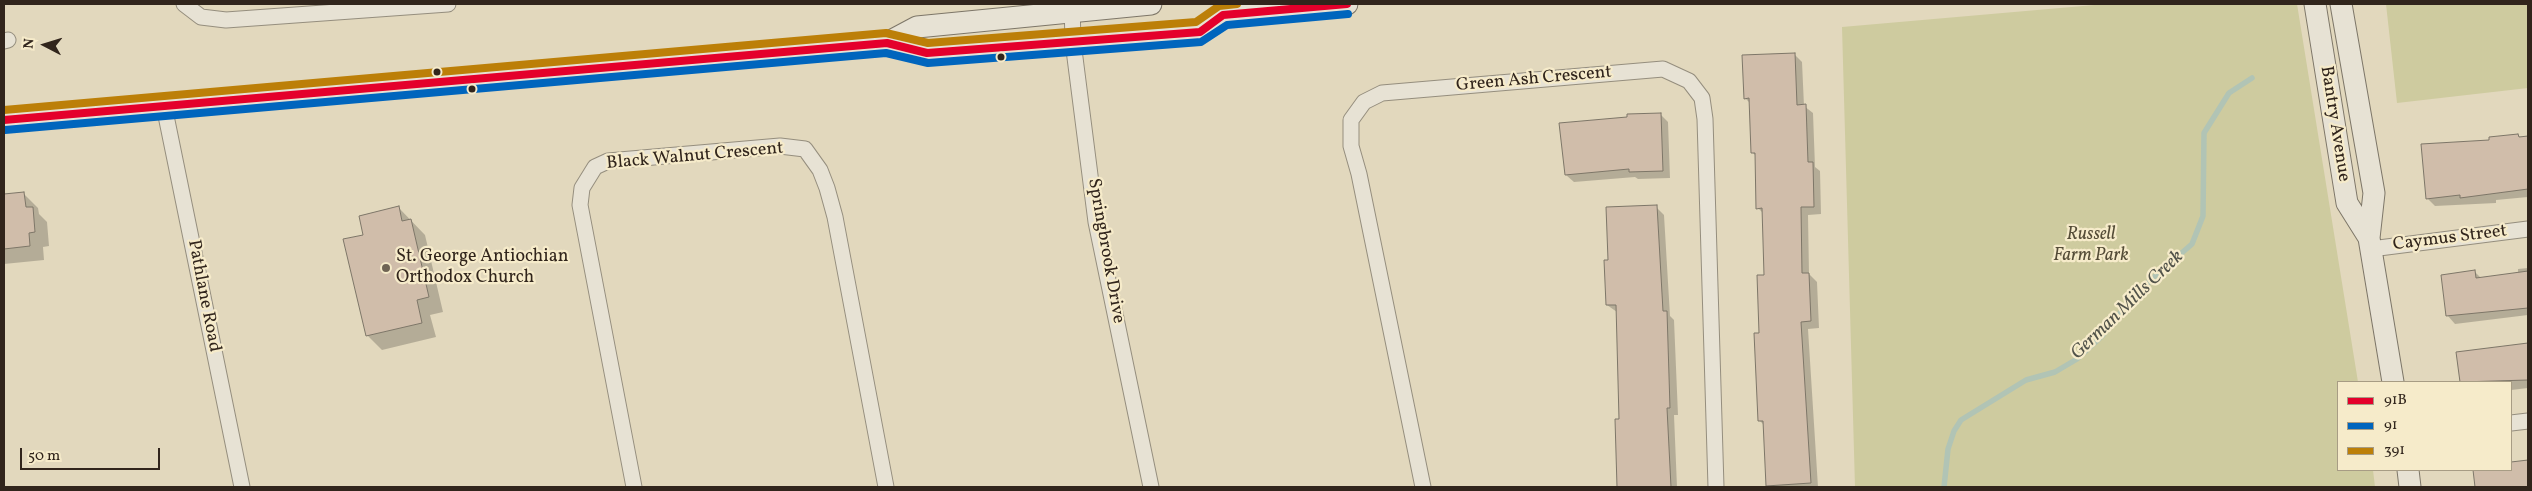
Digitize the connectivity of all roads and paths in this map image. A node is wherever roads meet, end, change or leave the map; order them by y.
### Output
1 (184, 4) edge
2 (448, 4) edge
3 (1151, 4) edge
4 (1347, 4) edge
5 (2315, 4) edge
6 (2342, 4) edge
7 (1072, 8) edge
8 (1215, 10) edge
9 (887, 42) junction
10 (1073, 42) junction
11 (164, 106) junction
12 (4, 120) edge
13 (2528, 229) edge
14 (2370, 243) junction
15 (2393, 381) edge
16 (2528, 421) edge
17 (2512, 423) edge
18 (2408, 471) edge
19 (242, 487) edge
20 (634, 487) edge
21 (886, 487) edge
22 (1151, 487) edge
23 (1423, 487) edge
24 (1716, 487) edge
25 (2410, 487) edge

1 - 2 street
3 - 7 main road
4 - 8 main road
5 - 14 main road, Bantry Avenue
6 - 14 main road, Bantry Avenue
7 - 9 main road
7 - 10 street, Springbrook Drive
8 - 10 main road
9 - 10 main road
9 - 11 main road
10 - 22 street, Springbrook Drive
11 - 12 main road
11 - 19 street, Pathlane Road
13 - 14 street, Caymus Street
14 - 15 main road, Bantry Avenue
16 - 17 street
18 - 25 main road
20 - 21 street, Black Walnut Crescent
23 - 24 street, Green Ash Crescent

